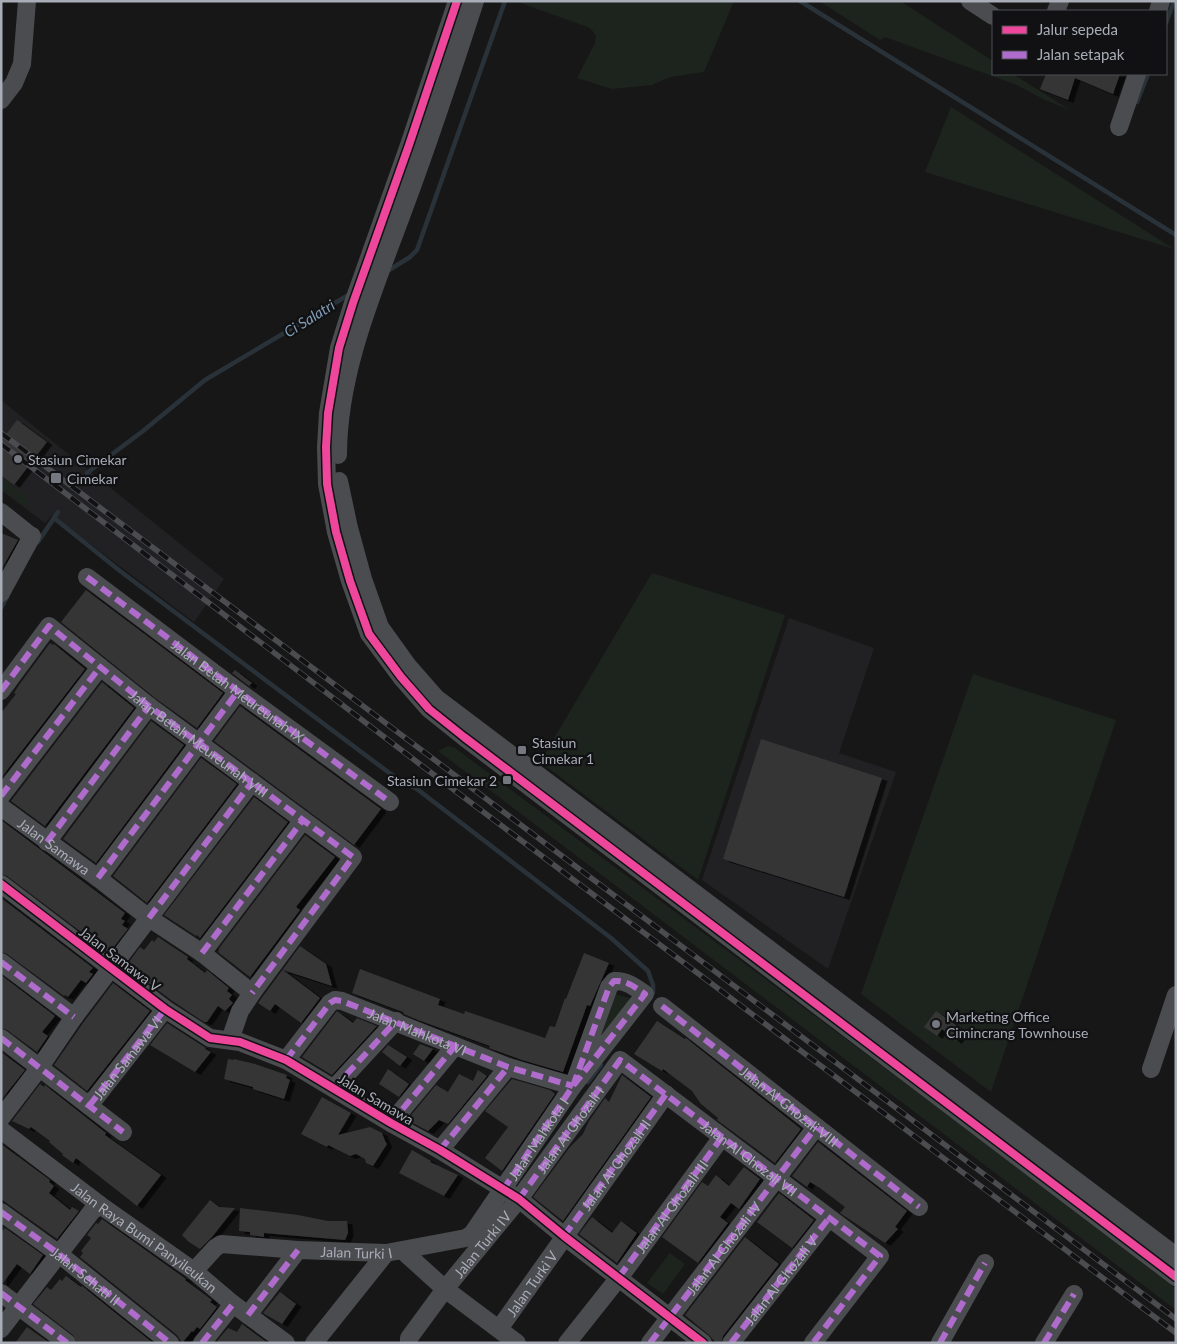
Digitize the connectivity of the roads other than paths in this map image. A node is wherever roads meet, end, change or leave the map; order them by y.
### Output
1 (27, 1) edge
2 (457, 1) edge
3 (475, 1) edge
4 (970, 1) edge
5 (992, 15) edge
6 (1137, 75) edge
7 (1, 100) edge
8 (1119, 127) dead end
9 (378, 264) junction
10 (368, 284) junction
11 (1, 512) edge
12 (87, 577) dead end
13 (1, 593) edge
14 (100, 667) junction
15 (1, 690) edge
16 (238, 692) junction
17 (149, 706) junction
18 (199, 743) junction
19 (252, 782) junction
20 (1, 796) edge
21 (390, 802) dead end
22 (1, 807) edge
23 (304, 820) junction
24 (48, 842) junction
25 (659, 874) junction
26 (98, 878) junction
27 (1, 884) edge
28 (149, 918) junction
29 (202, 954) junction
30 (1, 962) edge
31 (111, 968) junction
32 (252, 993) junction
33 (1176, 995) edge
34 (662, 1006) dead end
35 (165, 1009) junction
36 (74, 1017) junction
37 (396, 1022) junction
38 (1, 1038) edge
39 (230, 1040) junction
40 (455, 1046) junction
41 (286, 1060) junction
42 (620, 1060) joint
43 (40, 1067) junction
44 (508, 1067) junction
45 (1151, 1068) dead end
46 (573, 1086) junction
47 (334, 1088) junction
48 (666, 1094) junction
49 (92, 1108) junction
50 (1, 1118) edge
51 (391, 1123) junction
52 (816, 1127) junction
53 (1, 1130) edge
54 (123, 1132) dead end
55 (722, 1137) junction
56 (440, 1150) junction
57 (777, 1178) junction
58 (511, 1194) junction
59 (100, 1205) junction
60 (919, 1207) dead end
61 (1, 1212) edge
62 (829, 1218) junction
63 (564, 1236) junction
64 (298, 1250) junction
65 (394, 1252) junction
66 (59, 1254) junction
67 (1176, 1256) edge
68 (985, 1263) dead end
69 (194, 1271) junction
70 (619, 1277) junction
71 (1176, 1277) edge
72 (445, 1289) junction
73 (1, 1293) edge
74 (1074, 1294) dead end
75 (233, 1304) junction
76 (19, 1307) junction
77 (248, 1315) junction
78 (670, 1317) junction
79 (1, 1329) edge
80 (499, 1329) junction
81 (67, 1343) edge
82 (170, 1343) edge
83 (202, 1343) edge
84 (286, 1343) edge
85 (314, 1343) edge
86 (408, 1343) edge
87 (517, 1343) edge
88 (567, 1343) edge
89 (650, 1343) edge
90 (703, 1343) edge
91 (731, 1343) edge
92 (813, 1343) edge
93 (940, 1343) edge
94 (1044, 1343) edge

1 - 7 street
2 - 9 street
3 - 9 street
4 - 5 street
6 - 8 street
9 - 10 street
10 - 25 street
10 - 25 street
11 - 13 street
12 - 16 street, Jalan Betah Meureunah IX
14 - 15 street, Jalan Betah Meureunah VIII
14 - 17 street, Jalan Betah Meureunah VIII
14 - 20 street
16 - 18 street
16 - 21 street, Jalan Betah Meureunah IX
17 - 18 street, Jalan Betah Meureunah VIII
17 - 24 street
18 - 19 street, Jalan Betah Meureunah VIII
18 - 26 street
19 - 23 street, Jalan Betah Meureunah VIII
19 - 28 street
22 - 24 street, Jalan Samawa
23 - 29 street
23 - 32 street, Jalan Betah Meureunah VIII
24 - 26 street, Jalan Samawa
25 - 67 street
25 - 71 street
26 - 28 street, Jalan Samawa
27 - 31 street, Jalan Samawa V
28 - 29 street, Jalan Samawa
28 - 31 street
29 - 32 street, Jalan Samawa
30 - 36 street
31 - 35 street, Jalan Samawa V
31 - 36 street
32 - 39 street
33 - 45 street
34 - 52 street, Jalan Al Ghozali VIII
35 - 39 street, Jalan Samawa V
35 - 49 street, Jalan Samawa VI
36 - 43 street
37 - 40 street, Jalan Mahkota VI
37 - 41 street, Jalan Mahkota VI
37 - 47 street
38 - 43 street, Jalan Samawa VI
39 - 41 street, Jalan Samawa
40 - 44 street, Jalan Mahkota VI
40 - 51 street
41 - 47 street, Jalan Samawa
42 - 48 street, Jalan Al Ghozali VII
42 - 58 street, Jalan Al Ghozali I
43 - 49 street, Jalan Samawa VI
43 - 50 street
44 - 46 street, Jalan Mahkota VI
44 - 56 street
46 - 46 street
46 - 58 street, Jalan Mahkota I
47 - 51 street, Jalan Samawa
48 - 55 street, Jalan Al Ghozali VII
48 - 63 street, Jalan Al Ghozali II
49 - 54 street
51 - 56 street, Jalan Samawa
52 - 57 street, Jalan Al Ghozali IV
52 - 60 street, Jalan Al Ghozali VIII
53 - 59 street, Jalan Raya Bumi Panyileukan
55 - 57 street, Jalan Al Ghozali VII
55 - 70 street, Jalan Al Ghozali III
56 - 58 street, Jalan Samawa
57 - 62 street, Jalan Al Ghozali VII
57 - 78 street, Jalan Al Ghozali IV
58 - 63 street, Jalan Samawa
58 - 65 street, Jalan Turki I
58 - 72 street, Jalan Turki IV
59 - 66 street
59 - 69 street, Jalan Raya Bumi Panyileukan
61 - 66 street, Jalan Sehati II
62 - 91 street, Jalan Al Ghozali V
62 - 92 street, Jalan Al Ghozali VII
63 - 70 street, Jalan Samawa
63 - 80 street, Jalan Turki V
64 - 65 street, Jalan Turki I
64 - 69 street, Jalan Turki I
64 - 77 street
65 - 72 street
65 - 85 street
66 - 76 street
66 - 82 street, Jalan Sehati II
68 - 93 street
69 - 75 street, Jalan Raya Bumi Panyileukan
70 - 78 street, Jalan Samawa
70 - 88 street, Jalan Al Ghozali III
72 - 80 street
72 - 86 street, Jalan Turki IV
73 - 76 street
74 - 94 street
75 - 77 street, Jalan Raya Bumi Panyileukan
75 - 83 street
76 - 79 street
76 - 81 street
77 - 84 street, Jalan Raya Bumi Panyileukan
78 - 89 street, Jalan Al Ghozali IV
78 - 90 street, Jalan Samawa
80 - 87 street

